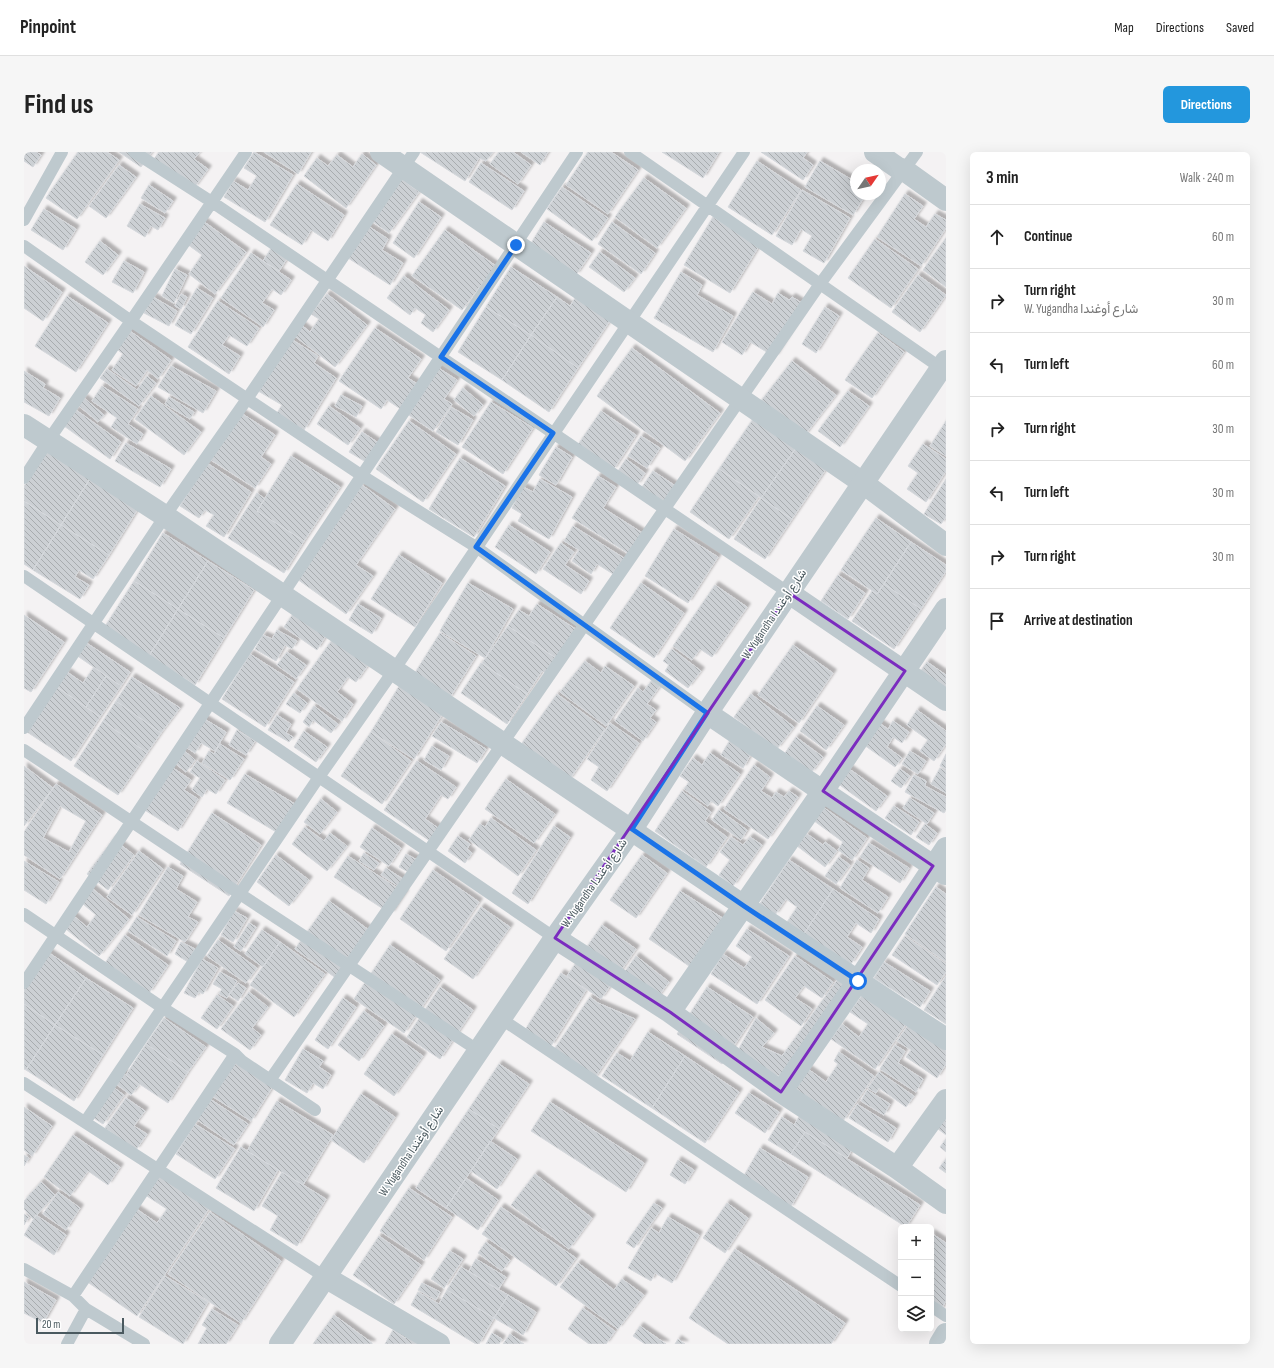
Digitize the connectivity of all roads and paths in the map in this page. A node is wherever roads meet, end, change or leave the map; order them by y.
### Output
1 (62, 152) edge
2 (134, 152) edge
3 (246, 152) edge
4 (381, 152) edge
5 (577, 152) edge
6 (630, 152) edge
7 (744, 152) edge
8 (875, 152) edge
9 (917, 152) edge
10 (409, 160) edge
11 (904, 170) junction
12 (946, 200) edge
13 (212, 202) junction
14 (707, 206) junction
15 (24, 220) edge
16 (516, 245) junction
17 (24, 246) edge
18 (328, 280) junction
19 (820, 284) junction
20 (132, 321) junction
21 (628, 322) junction
22 (441, 357) junction
23 (944, 367) edge
24 (248, 399) junction
25 (740, 399) junction
26 (24, 425) edge
27 (553, 433) junction
28 (48, 441) junction
29 (361, 475) junction
30 (24, 478) edge
31 (863, 483) junction
32 (665, 509) junction
33 (165, 516) junction
34 (946, 545) edge
35 (476, 547) junction
36 (24, 576) edge
37 (789, 593) junction
38 (283, 595) junction
39 (946, 609) edge
40 (94, 624) junction
41 (584, 624) junction
42 (394, 670) junction
43 (905, 671) junction
44 (946, 700) edge
45 (210, 703) junction
46 (707, 713) junction
47 (24, 728) edge
48 (502, 743) junction
49 (24, 750) edge
50 (319, 777) junction
51 (823, 791) junction
52 (131, 822) junction
53 (632, 829) junction
54 (946, 848) edge
55 (428, 851) junction
56 (940, 870) edge
57 (240, 894) junction
58 (744, 906) junction
59 (24, 914) edge
60 (56, 936) junction
61 (555, 938) junction
62 (349, 966) junction
63 (858, 981) junction
64 (24, 983) edge
65 (163, 1008) junction
66 (670, 1012) junction
67 (500, 1018) junction
68 (946, 1039) edge
69 (479, 1051) junction
70 (235, 1054) junction
71 (270, 1080) junction
72 (24, 1083) edge
73 (782, 1092) junction
74 (946, 1100) edge
75 (315, 1110) dead end
76 (85, 1122) junction
77 (897, 1168) junction
78 (158, 1169) junction
79 (946, 1203) edge
80 (24, 1269) edge
81 (325, 1277) junction
82 (898, 1284) edge
83 (74, 1296) junction
84 (934, 1308) edge
85 (86, 1309) junction
86 (946, 1316) edge
87 (946, 1334) edge
88 (67, 1344) edge
89 (144, 1344) edge
90 (280, 1344) edge
91 (439, 1344) edge
92 (940, 1344) edge

1 - 15 lane
2 - 13 lane
3 - 13 lane
4 - 10 street
5 - 16 lane
6 - 14 lane
7 - 14 lane
8 - 11 street
9 - 11 lane
10 - 16 street
10 - 18 lane
11 - 12 street
11 - 19 lane
13 - 18 lane
13 - 20 lane
14 - 19 lane
14 - 21 lane
16 - 21 street
16 - 22 lane
17 - 20 lane
18 - 22 lane
18 - 24 lane
19 - 23 lane
19 - 25 lane
20 - 24 lane
20 - 28 lane
21 - 25 street
21 - 27 lane
22 - 27 lane
22 - 29 lane
23 - 31 street, W. Yugandha شارع أوغندا
24 - 29 lane
24 - 33 lane
25 - 31 street
25 - 32 lane
26 - 28 street
27 - 32 lane
27 - 35 lane
28 - 30 lane
28 - 33 street
29 - 35 lane
29 - 38 lane
31 - 34 street
31 - 37 street, W. Yugandha شارع أوغندا
32 - 37 lane
32 - 41 lane
33 - 38 street
33 - 40 lane
35 - 41 lane
35 - 42 lane
36 - 40 lane
37 - 43 street
37 - 46 street, W. Yugandha شارع أوغندا
38 - 42 street
38 - 45 lane
39 - 43 street
40 - 45 lane
40 - 47 lane
41 - 46 lane
41 - 48 lane
42 - 48 street
42 - 50 lane
43 - 44 street
43 - 51 street
45 - 50 lane
45 - 52 lane
46 - 51 street
46 - 53 street, W. Yugandha شارع أوغندا
48 - 53 street
48 - 55 lane
49 - 52 lane
50 - 55 lane
50 - 57 lane
51 - 56 street
51 - 58 street
52 - 57 lane
52 - 60 lane
53 - 58 street
53 - 61 street, W. Yugandha شارع أوغندا
54 - 56 street
55 - 61 lane
55 - 62 lane
56 - 63 street
57 - 62 lane
57 - 65 lane
58 - 63 street
58 - 66 street
59 - 60 lane
60 - 64 lane
60 - 65 lane
61 - 66 street
61 - 67 street, W. Yugandha شارع أوغندا
62 - 69 lane
62 - 71 lane
63 - 68 street
63 - 73 street
65 - 70 lane
65 - 76 lane
66 - 73 street
67 - 69 street, W. Yugandha شارع أوغندا
67 - 82 lane
69 - 81 street, W. Yugandha شارع أوغندا
70 - 71 lane
70 - 78 lane
71 - 75 lane
72 - 76 lane
73 - 77 street
74 - 77 street
76 - 78 lane
77 - 79 street
78 - 81 lane
78 - 83 lane
80 - 83 lane
81 - 90 street, W. Yugandha شارع أوغندا
81 - 91 street
83 - 85 lane
84 - 86 lane
85 - 88 lane
85 - 89 lane
87 - 92 street

